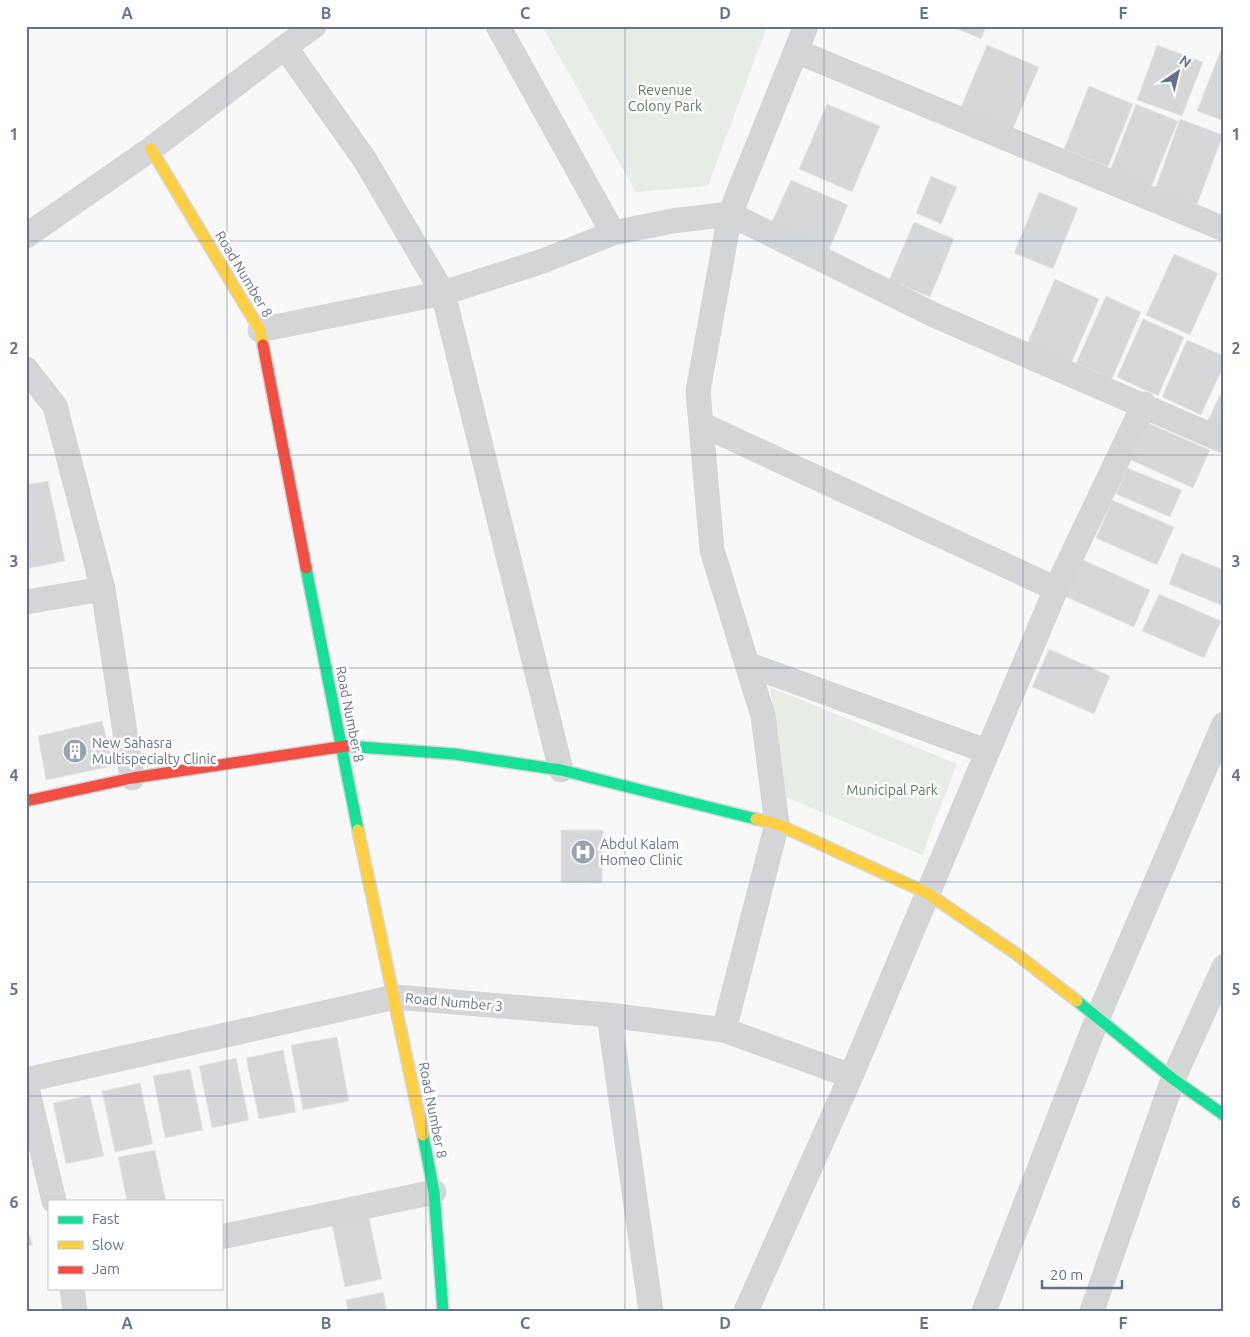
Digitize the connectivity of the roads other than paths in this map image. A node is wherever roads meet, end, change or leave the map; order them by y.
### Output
1 (314, 26) edge
2 (498, 26) edge
3 (806, 26) edge
4 (286, 47) junction
5 (796, 51) junction
6 (151, 149) junction
7 (730, 214) junction
8 (1223, 227) edge
9 (613, 233) junction
10 (26, 236) edge
11 (443, 293) junction
12 (260, 330) junction
13 (26, 369) edge
14 (1144, 404) junction
15 (701, 424) junction
16 (1224, 441) edge
17 (103, 589) junction
18 (1056, 589) junction
19 (26, 602) edge
20 (747, 664) junction
21 (1224, 724) edge
22 (340, 746) junction
23 (986, 751) junction
24 (561, 770) junction
25 (132, 778) junction
26 (26, 801) edge
27 (777, 824) junction
28 (927, 893) junction
29 (1224, 968) edge
30 (395, 997) junction
31 (610, 1015) junction
32 (1098, 1017) junction
33 (724, 1030) junction
34 (851, 1076) junction
35 (1173, 1079) junction
36 (26, 1080) edge
37 (26, 1084) edge
38 (1224, 1115) edge
39 (434, 1192) junction
40 (54, 1200) edge
41 (222, 1237) edge
42 (72, 1290) edge
43 (75, 1311) edge
44 (443, 1311) edge
45 (651, 1311) edge
46 (746, 1311) edge
47 (984, 1311) edge
48 (1092, 1311) edge

1 - 4 street
2 - 9 street
3 - 5 street
4 - 6 street
4 - 11 street
5 - 7 street
5 - 8 street
6 - 10 street
6 - 12 street, Road Number 8
7 - 9 street
7 - 14 street
7 - 15 street
9 - 11 street
11 - 12 street
11 - 24 street
12 - 22 street, Road Number 8
13 - 17 street
14 - 16 street
14 - 18 street
15 - 18 street
15 - 20 street
17 - 19 street
17 - 25 street
18 - 23 street
20 - 23 street
20 - 27 street
21 - 32 street
22 - 24 street
22 - 25 street
22 - 30 street, Road Number 8
23 - 28 street
24 - 27 street
25 - 26 street
27 - 28 street
27 - 33 street
28 - 32 street
28 - 34 street
29 - 35 street
30 - 31 street, Road Number 3
30 - 36 street, Road Number 3
30 - 39 street, Road Number 8
31 - 33 street, Road Number 3
31 - 45 street
32 - 35 street
32 - 47 street
33 - 34 street, Road Number 3
34 - 46 street
35 - 38 street
35 - 48 street
37 - 40 street
39 - 41 street
39 - 44 street, Road Number 8
42 - 43 street

